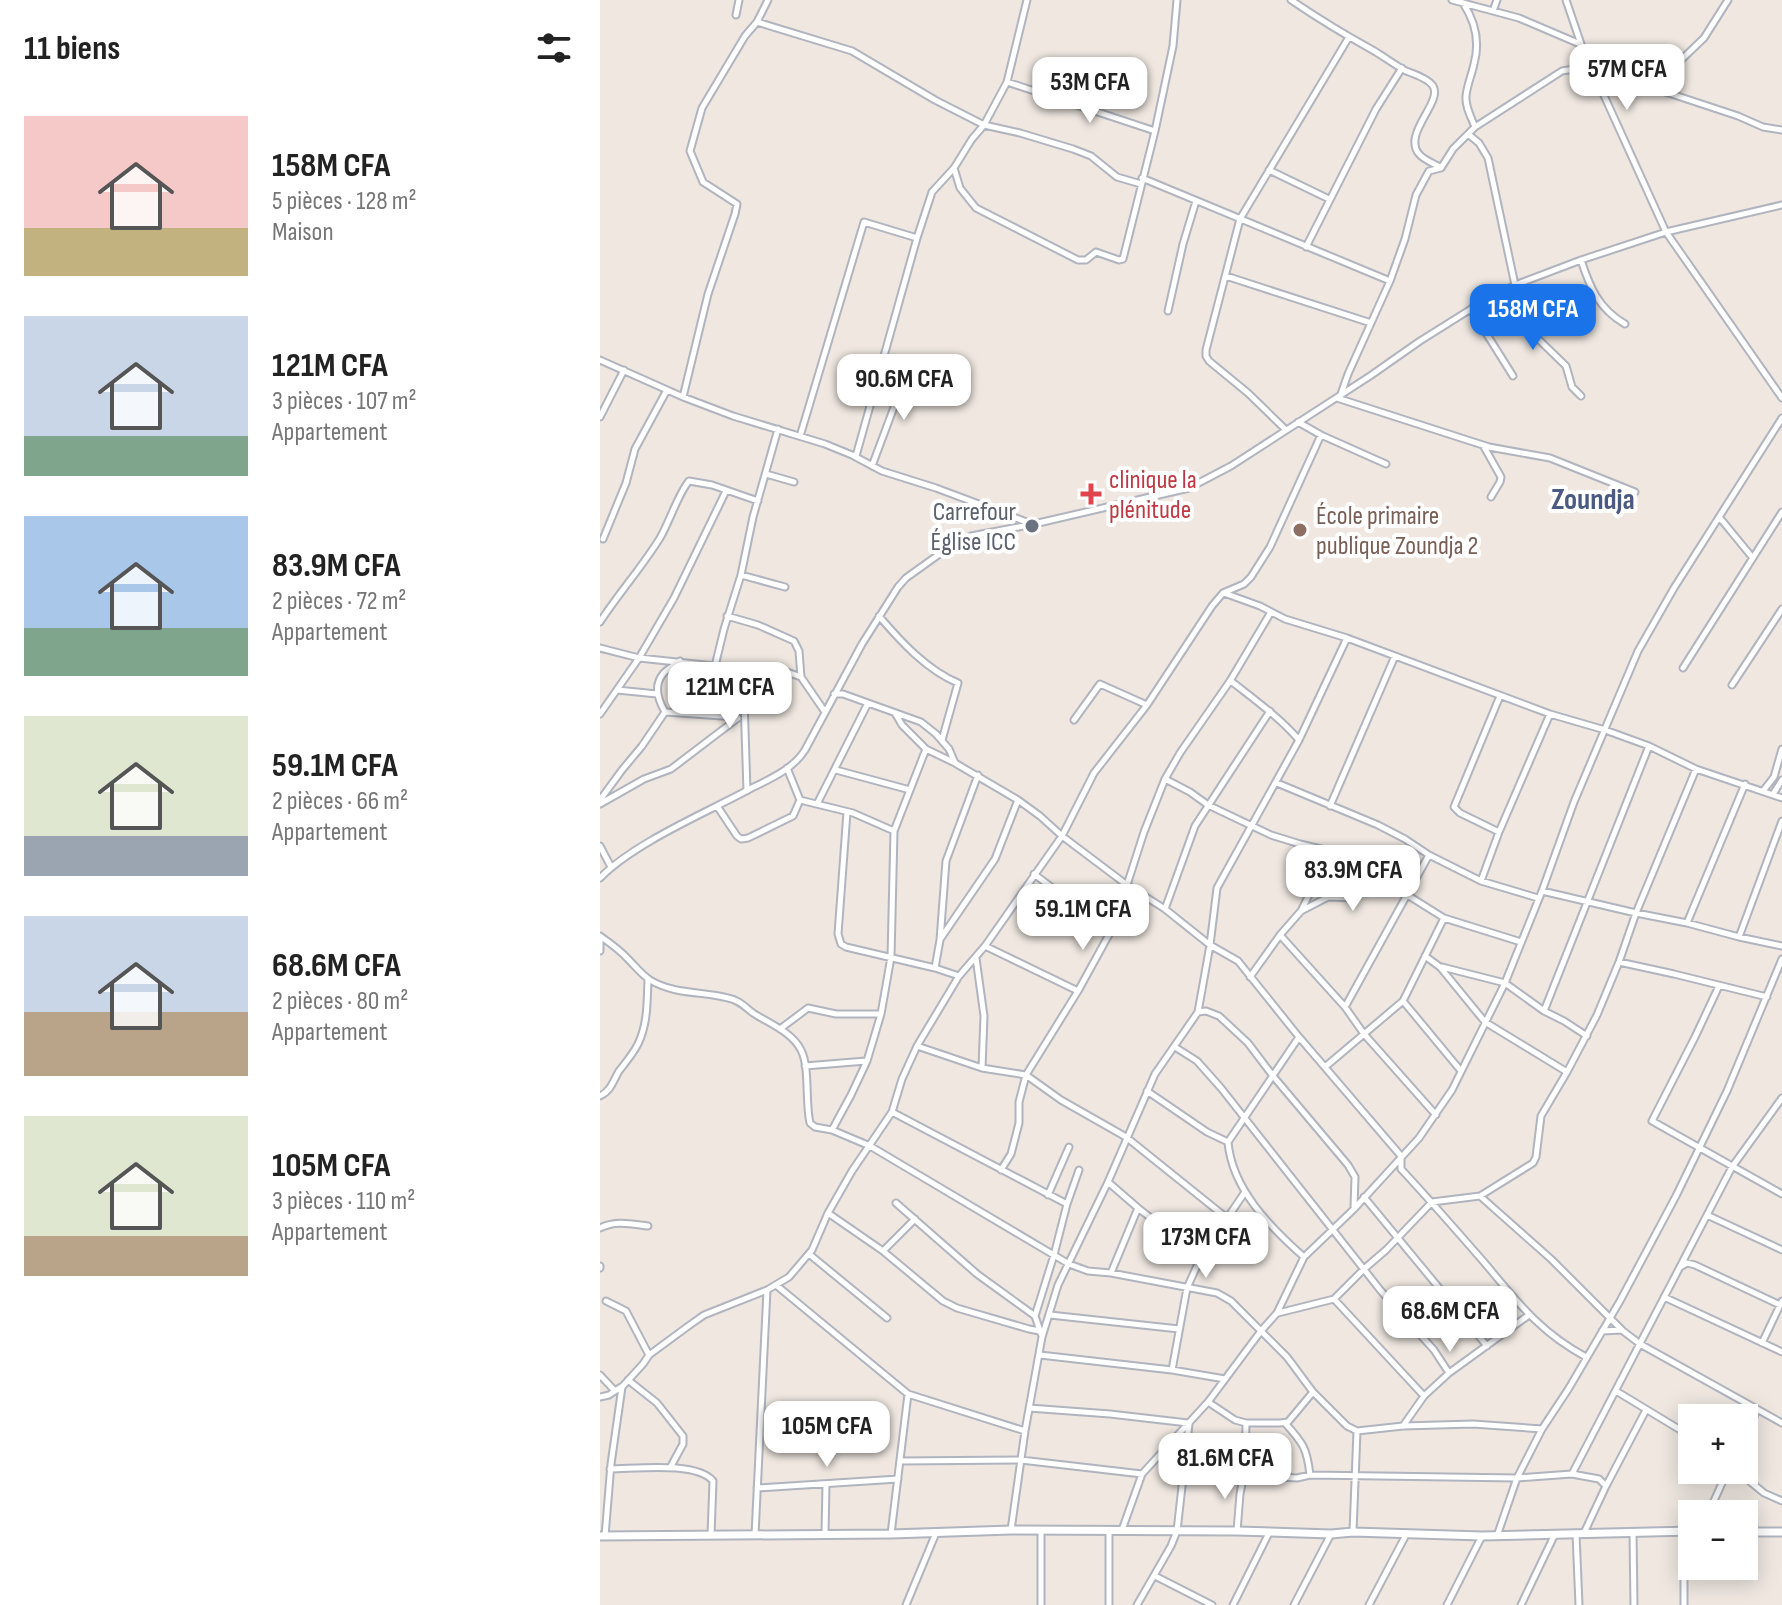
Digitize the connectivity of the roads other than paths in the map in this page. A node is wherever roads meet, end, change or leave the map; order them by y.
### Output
1 (739, 0) edge
2 (768, 0) edge
3 (1027, 0) edge
4 (1177, 0) edge
5 (1291, 0) edge
6 (1452, 0) edge
7 (1497, 0) edge
8 (1566, 0) edge
9 (1728, 0) edge
10 (1463, 3) junction
11 (1493, 11) junction
12 (736, 15) dead end
13 (757, 22) junction
14 (1349, 37) junction
15 (1580, 44) junction
16 (1402, 68) junction
17 (1593, 73) junction
18 (1625, 79) junction
19 (1007, 82) junction
20 (984, 125) junction
21 (1475, 127) junction
22 (1782, 130) edge
23 (1155, 131) junction
24 (1468, 134) junction
25 (954, 168) junction
26 (1441, 168) junction
27 (1269, 170) junction
28 (1141, 181) junction
29 (1329, 199) junction
30 (1196, 201) junction
31 (1782, 205) edge
32 (1240, 219) junction
33 (1666, 232) junction
34 (917, 238) junction
35 (1306, 247) junction
36 (1581, 260) junction
37 (1226, 276) junction
38 (1390, 281) junction
39 (1515, 285) junction
40 (1501, 292) junction
41 (1471, 309) junction
42 (1168, 311) dead end
43 (1371, 323) junction
44 (1625, 324) dead end
45 (600, 360) edge
46 (904, 367) dead end
47 (624, 370) junction
48 (1513, 376) dead end
49 (667, 390) junction
50 (1339, 396) junction
51 (1581, 396) dead end
52 (683, 397) junction
53 (1782, 398) edge
54 (600, 417) edge
55 (1782, 418) edge
56 (1298, 422) junction
57 (778, 429) junction
58 (1285, 429) junction
59 (801, 433) dead end
60 (1321, 435) junction
61 (1482, 444) junction
62 (856, 456) junction
63 (1386, 464) dead end
64 (872, 466) junction
65 (766, 474) junction
66 (794, 482) dead end
67 (726, 491) junction
68 (1635, 492) dead end
69 (1491, 497) dead end
70 (758, 501) junction
71 (1782, 512) edge
72 (1719, 518) junction
73 (1034, 524) junction
74 (603, 539) dead end
75 (1752, 557) junction
76 (741, 575) junction
77 (785, 587) dead end
78 (1223, 593) junction
79 (600, 604) edge
80 (610, 608) junction
81 (1782, 609) edge
82 (1271, 612) junction
83 (727, 616) junction
84 (879, 616) junction
85 (600, 622) edge
86 (1347, 638) junction
87 (600, 648) edge
88 (1395, 656) junction
89 (639, 658) junction
90 (680, 661) junction
91 (715, 666) junction
92 (743, 668) junction
93 (1683, 668) dead end
94 (801, 677) junction
95 (1230, 681) junction
96 (1732, 685) dead end
97 (617, 690) junction
98 (657, 694) junction
99 (834, 694) junction
100 (1500, 696) junction
101 (868, 703) junction
102 (1147, 705) junction
103 (1270, 711) junction
104 (665, 712) junction
105 (825, 712) junction
106 (894, 712) junction
107 (600, 714) edge
108 (1550, 714) junction
109 (741, 717) junction
110 (1074, 720) dead end
111 (1605, 730) junction
112 (1299, 740) junction
113 (942, 741) junction
114 (1649, 746) junction
115 (926, 749) junction
116 (1782, 749) edge
117 (955, 763) junction
118 (787, 768) junction
119 (1696, 769) junction
120 (836, 770) junction
121 (978, 775) junction
122 (1165, 779) junction
123 (1782, 780) edge
124 (1277, 783) junction
125 (1745, 784) junction
126 (910, 790) junction
127 (747, 791) junction
128 (1763, 791) junction
129 (1773, 794) junction
130 (1782, 798) edge
131 (800, 800) junction
132 (1018, 800) junction
133 (600, 802) edge
134 (817, 804) junction
135 (1208, 805) junction
136 (717, 806) junction
137 (1330, 806) junction
138 (847, 812) junction
139 (1782, 821) edge
140 (1251, 824) junction
141 (894, 831) junction
142 (1499, 832) junction
143 (1062, 836) junction
144 (600, 846) edge
145 (1330, 852) junction
146 (1429, 855) junction
147 (611, 867) junction
148 (1375, 873) junction
149 (1034, 874) junction
150 (600, 878) edge
151 (1481, 881) junction
152 (1127, 885) junction
153 (1542, 891) junction
154 (1406, 894) junction
155 (1538, 898) junction
156 (1586, 901) junction
157 (1165, 909) junction
158 (1301, 911) junction
159 (1636, 913) junction
160 (1444, 918) junction
161 (1687, 923) junction
162 (1111, 932) junction
163 (1280, 935) junction
164 (600, 936) edge
165 (1739, 937) junction
166 (940, 940) junction
167 (1521, 942) junction
168 (1210, 945) junction
169 (985, 946) junction
170 (1782, 946) edge
171 (600, 951) edge
172 (1425, 956) junction
173 (891, 957) junction
174 (976, 957) junction
175 (1782, 959) edge
176 (1619, 962) junction
177 (1440, 967) junction
178 (935, 968) junction
179 (959, 976) junction
180 (1250, 977) junction
181 (648, 979) junction
182 (1505, 983) junction
183 (1719, 986) junction
184 (1078, 991) junction
185 (1767, 997) junction
186 (1403, 1001) junction
187 (1345, 1007) junction
188 (1544, 1011) junction
189 (1198, 1012) junction
190 (881, 1014) junction
191 (1485, 1022) junction
192 (780, 1029) junction
193 (1364, 1034) junction
194 (1587, 1036) junction
195 (1299, 1037) junction
196 (917, 1046) junction
197 (1175, 1047) junction
198 (867, 1061) junction
199 (805, 1066) junction
200 (1325, 1067) junction
201 (982, 1068) junction
202 (1461, 1071) junction
203 (1567, 1072) junction
204 (1026, 1075) junction
205 (1273, 1076) junction
206 (1147, 1091) junction
207 (600, 1096) edge
208 (1782, 1098) edge
209 (892, 1112) junction
210 (1436, 1115) junction
211 (1244, 1118) junction
212 (832, 1130) junction
213 (1126, 1137) junction
214 (1228, 1142) junction
215 (870, 1146) junction
216 (1069, 1147) dead end
217 (1700, 1147) junction
218 (1401, 1156) junction
219 (1732, 1167) junction
220 (1001, 1170) junction
221 (1079, 1170) dead end
222 (1108, 1182) junction
223 (1245, 1192) junction
224 (1782, 1194) edge
225 (1048, 1195) junction
226 (1480, 1196) junction
227 (1364, 1197) junction
228 (1432, 1202) junction
229 (896, 1203) dead end
230 (1067, 1204) junction
231 (1138, 1208) junction
232 (1354, 1209) junction
233 (828, 1213) junction
234 (1707, 1215) junction
235 (915, 1219) junction
236 (1228, 1219) junction
237 (648, 1226) dead end
238 (600, 1228) edge
239 (1333, 1230) junction
240 (1398, 1238) junction
241 (1782, 1250) edge
242 (883, 1251) junction
243 (809, 1254) junction
244 (1054, 1255) junction
245 (1201, 1257) junction
246 (1304, 1257) junction
247 (1069, 1264) junction
248 (1680, 1267) junction
249 (1364, 1269) junction
250 (1111, 1273) junction
251 (776, 1285) junction
252 (1187, 1288) junction
253 (767, 1290) junction
254 (1664, 1297) junction
255 (1334, 1299) junction
256 (606, 1301) dead end
257 (1781, 1303) edge
258 (1277, 1313) junction
259 (1050, 1315) junction
260 (1529, 1315) junction
261 (1035, 1316) junction
262 (1610, 1317) junction
263 (887, 1318) dead end
264 (1179, 1329) junction
265 (1261, 1331) junction
266 (1602, 1331) junction
267 (1623, 1331) junction
268 (1041, 1334) junction
269 (1762, 1343) junction
270 (1640, 1344) junction
271 (1487, 1346) junction
272 (1782, 1352) edge
273 (649, 1355) junction
274 (1040, 1355) junction
275 (1586, 1357) junction
276 (1172, 1370) junction
277 (1449, 1373) junction
278 (600, 1375) edge
279 (1225, 1379) junction
280 (628, 1380) junction
281 (622, 1387) junction
282 (615, 1391) junction
283 (1616, 1391) junction
284 (1313, 1392) junction
285 (908, 1394) junction
286 (1424, 1396) junction
287 (600, 1397) edge
288 (1208, 1402) junction
289 (1746, 1404) edge
290 (1029, 1408) junction
291 (1646, 1410) junction
292 (1758, 1410) edge
293 (1781, 1420) edge
294 (1189, 1423) junction
295 (1246, 1423) junction
296 (1285, 1423) junction
297 (1403, 1426) junction
298 (1542, 1429) junction
299 (1678, 1429) edge
300 (1025, 1431) junction
301 (1357, 1431) junction
302 (1021, 1460) junction
303 (900, 1461) junction
304 (670, 1468) junction
305 (1185, 1468) junction
306 (610, 1469) junction
307 (1142, 1474) junction
308 (1572, 1474) junction
309 (1310, 1475) junction
310 (1356, 1475) junction
311 (1244, 1476) junction
312 (1517, 1478) junction
313 (898, 1479) junction
314 (826, 1484) junction
315 (1753, 1484) edge
316 (1606, 1486) junction
317 (757, 1488) junction
318 (1782, 1501) edge
319 (1011, 1530) junction
320 (1041, 1531) junction
321 (1109, 1531) junction
322 (1177, 1531) junction
323 (1237, 1531) junction
324 (1678, 1531) edge
325 (1122, 1532) junction
326 (1353, 1532) junction
327 (1758, 1532) edge
328 (1782, 1532) edge
329 (936, 1533) junction
330 (1269, 1533) junction
331 (1407, 1533) junction
332 (1580, 1533) junction
333 (1633, 1533) junction
334 (825, 1534) junction
335 (891, 1534) junction
336 (1331, 1534) junction
337 (1555, 1534) junction
338 (755, 1535) junction
339 (602, 1536) edge
340 (711, 1536) junction
341 (1482, 1536) junction
342 (1497, 1536) junction
343 (1155, 1576) junction
344 (1685, 1580) edge
345 (906, 1605) edge
346 (1041, 1605) edge
347 (1109, 1605) edge
348 (1137, 1605) edge
349 (1212, 1605) edge
350 (1233, 1605) edge
351 (1294, 1605) edge
352 (1369, 1605) edge
353 (1447, 1605) edge
354 (1521, 1605) edge
355 (1579, 1605) edge
356 (1634, 1605) edge
357 (1684, 1605) edge

1 - 12 street
2 - 13 street
3 - 19 street
4 - 23 street
5 - 14 street
6 - 10 street
7 - 11 street
8 - 15 street
9 - 18 street
10 - 11 street
10 - 21 street
11 - 15 street
13 - 20 street
13 - 52 street
14 - 16 street
14 - 27 street
15 - 17 street
16 - 26 street
16 - 29 street
17 - 18 street
17 - 21 street
17 - 33 street
18 - 22 street
19 - 20 street
19 - 23 street
20 - 25 street
20 - 28 street
21 - 24 street
23 - 28 street
24 - 26 street
24 - 39 street
25 - 28 street
25 - 34 street
26 - 38 street
27 - 29 street
27 - 32 street
28 - 30 street
29 - 35 street
30 - 32 street
30 - 42 street
31 - 33 street
32 - 35 street
32 - 37 street
33 - 36 street
33 - 53 street
34 - 59 street
34 - 62 street
35 - 38 street
36 - 39 street
36 - 44 street
37 - 43 street
37 - 58 street
38 - 43 street
39 - 40 street
40 - 41 street
40 - 51 street
41 - 48 street
41 - 50 street
43 - 50 street
45 - 47 street
46 - 64 street
47 - 49 street
47 - 54 street
49 - 52 street
49 - 74 street
50 - 56 street
50 - 61 street
52 - 57 street
55 - 72 street
56 - 58 street
56 - 60 street
57 - 62 street
57 - 65 street
58 - 73 street
60 - 63 street
60 - 78 street
61 - 68 street
61 - 69 street
62 - 64 street
64 - 73 street
65 - 66 street
65 - 70 street
67 - 70 street
67 - 80 street
67 - 89 street
70 - 76 street
71 - 75 street
72 - 75 street
72 - 111 street
73 - 84 street
75 - 93 street
76 - 77 street
76 - 83 street
78 - 82 street
78 - 102 street
79 - 80 street
80 - 85 street
81 - 96 street
82 - 86 street
82 - 95 street
83 - 91 street
83 - 94 street
84 - 99 street
84 - 113 street
86 - 88 street
86 - 112 street
87 - 89 street
88 - 100 street
88 - 137 street
89 - 90 street
89 - 97 street
90 - 91 street
90 - 98 street
91 - 92 street
92 - 94 street
92 - 109 street
94 - 105 street
95 - 103 street
95 - 122 street
97 - 98 street
97 - 107 street
98 - 104 street
99 - 101 street
99 - 105 street
100 - 108 street
100 - 142 street
101 - 106 street
101 - 120 street
102 - 110 street
102 - 143 street
103 - 112 street
103 - 135 street
104 - 109 street
104 - 133 street
105 - 118 street
106 - 113 street
106 - 115 street
108 - 111 street
108 - 142 street
109 - 127 street
109 - 133 street
111 - 114 street
111 - 153 street
112 - 124 street
113 - 117 street
114 - 119 street
114 - 156 street
115 - 117 street
115 - 126 street
116 - 128 street
117 - 121 street
118 - 127 street
118 - 131 street
119 - 125 street
119 - 159 street
120 - 126 street
120 - 134 street
121 - 132 street
121 - 166 street
122 - 135 street
122 - 152 street
123 - 129 street
124 - 137 street
124 - 140 street
125 - 128 street
125 - 161 street
126 - 141 street
127 - 136 street
128 - 129 street
129 - 130 street
131 - 134 street
131 - 136 street
132 - 143 street
132 - 166 street
134 - 138 street
135 - 140 street
135 - 157 street
136 - 147 street
137 - 146 street
138 - 141 street
138 - 173 street
139 - 165 street
140 - 145 street
140 - 168 street
141 - 173 street
142 - 151 street
143 - 149 street
143 - 152 street
144 - 147 street
145 - 148 street
145 - 158 street
146 - 151 street
146 - 154 street
147 - 150 street
148 - 154 street
148 - 158 street
149 - 162 street
149 - 169 street
151 - 155 street
152 - 157 street
152 - 162 street
153 - 155 street
153 - 156 street
154 - 160 street
154 - 187 street
155 - 167 street
156 - 159 street
156 - 188 street
157 - 168 street
158 - 163 street
159 - 161 street
159 - 176 street
160 - 167 street
160 - 172 street
161 - 165 street
162 - 184 street
163 - 180 street
163 - 187 street
164 - 171 street
164 - 181 street
165 - 170 street
166 - 178 street
167 - 182 street
168 - 180 street
168 - 189 street
169 - 174 street
169 - 184 street
172 - 177 street
172 - 186 street
173 - 178 street
173 - 190 street
174 - 179 street
174 - 201 street
175 - 185 street
176 - 183 street
176 - 194 street
177 - 182 street
177 - 191 street
178 - 179 street
179 - 196 street
180 - 195 street
181 - 192 street
181 - 207 street
182 - 188 street
182 - 191 street
183 - 185 street
183 - 217 street
184 - 204 street
185 - 217 street
186 - 193 street
186 - 202 street
187 - 193 street
188 - 194 street
189 - 197 street
189 - 205 street
190 - 192 street
190 - 198 street
191 - 202 street
191 - 203 street
192 - 199 street
193 - 200 street
193 - 210 street
194 - 203 street
195 - 200 street
195 - 205 street
196 - 201 street
196 - 209 street
197 - 206 street
197 - 211 street
198 - 199 street
198 - 212 street
199 - 212 street
200 - 218 street
201 - 204 street
202 - 210 street
203 - 226 street
204 - 213 street
204 - 220 street
205 - 211 street
205 - 232 street
206 - 213 street
206 - 214 street
208 - 219 street
209 - 215 street
209 - 220 street
210 - 218 street
211 - 214 street
211 - 239 street
212 - 215 street
213 - 222 street
213 - 236 street
214 - 223 street
215 - 233 street
215 - 244 street
216 - 225 street
217 - 219 street
217 - 262 street
218 - 227 street
218 - 228 street
219 - 224 street
219 - 234 street
220 - 225 street
221 - 230 street
222 - 231 street
222 - 247 street
223 - 236 street
223 - 246 street
225 - 230 street
226 - 228 street
226 - 262 street
227 - 232 street
227 - 240 street
228 - 240 street
228 - 260 street
229 - 235 street
230 - 244 street
231 - 245 street
231 - 250 street
232 - 239 street
233 - 242 street
233 - 243 street
234 - 241 street
234 - 248 street
235 - 242 street
235 - 261 street
236 - 245 street
237 - 238 street
239 - 246 street
239 - 249 street
240 - 249 street
240 - 271 street
242 - 268 street
243 - 251 street
243 - 263 street
244 - 247 street
244 - 261 street
245 - 252 street
246 - 258 street
247 - 250 street
247 - 259 street
248 - 254 street
248 - 257 street
249 - 255 street
249 - 277 street
250 - 252 street
251 - 253 street
251 - 285 street
252 - 264 street
252 - 265 street
253 - 273 street
253 - 317 street
254 - 269 street
254 - 270 street
255 - 258 street
255 - 286 street
256 - 273 street
257 - 269 street
258 - 265 street
259 - 264 street
259 - 268 street
260 - 271 street
260 - 275 street
261 - 268 street
262 - 266 street
262 - 267 street
264 - 276 street
265 - 279 street
265 - 284 street
266 - 267 street
266 - 275 street
267 - 270 street
268 - 274 street
269 - 272 street
270 - 283 street
270 - 289 street
271 - 277 street
273 - 280 street
274 - 276 street
274 - 290 street
275 - 298 street
276 - 279 street
277 - 286 street
278 - 282 street
279 - 288 street
280 - 281 street
280 - 304 street
281 - 282 street
281 - 306 street
282 - 287 street
283 - 291 street
283 - 308 street
284 - 296 street
284 - 301 street
285 - 300 street
285 - 303 street
286 - 297 street
288 - 294 street
288 - 295 street
290 - 294 street
290 - 300 street
291 - 299 street
291 - 316 street
292 - 293 street
294 - 305 street
294 - 307 street
295 - 296 street
295 - 311 street
296 - 309 street
297 - 298 street
297 - 301 street
298 - 312 street
300 - 302 street
301 - 310 street
302 - 303 street
302 - 307 street
302 - 319 street
303 - 313 street
304 - 306 street
304 - 340 street
305 - 311 street
305 - 322 street
306 - 339 street
307 - 325 street
308 - 312 street
308 - 316 street
309 - 310 street
309 - 311 street
310 - 312 street
310 - 326 street
311 - 323 street
312 - 342 street
313 - 314 street
313 - 335 street
314 - 317 street
314 - 334 street
315 - 318 street
316 - 332 street
317 - 338 street
319 - 320 street
319 - 329 street
320 - 321 street
320 - 346 street
321 - 325 street
321 - 347 street
322 - 323 street
322 - 325 street
322 - 343 street
323 - 330 street
324 - 333 street
326 - 331 street
326 - 336 street
327 - 328 street
329 - 335 street
329 - 345 street
330 - 336 street
330 - 350 street
331 - 341 street
331 - 352 street
332 - 333 street
332 - 337 street
332 - 355 street
333 - 356 street
334 - 335 street
334 - 338 street
336 - 351 street
337 - 342 street
337 - 354 street
338 - 340 street
339 - 340 street
341 - 342 street
341 - 353 street
343 - 348 street
343 - 349 street
344 - 357 street

